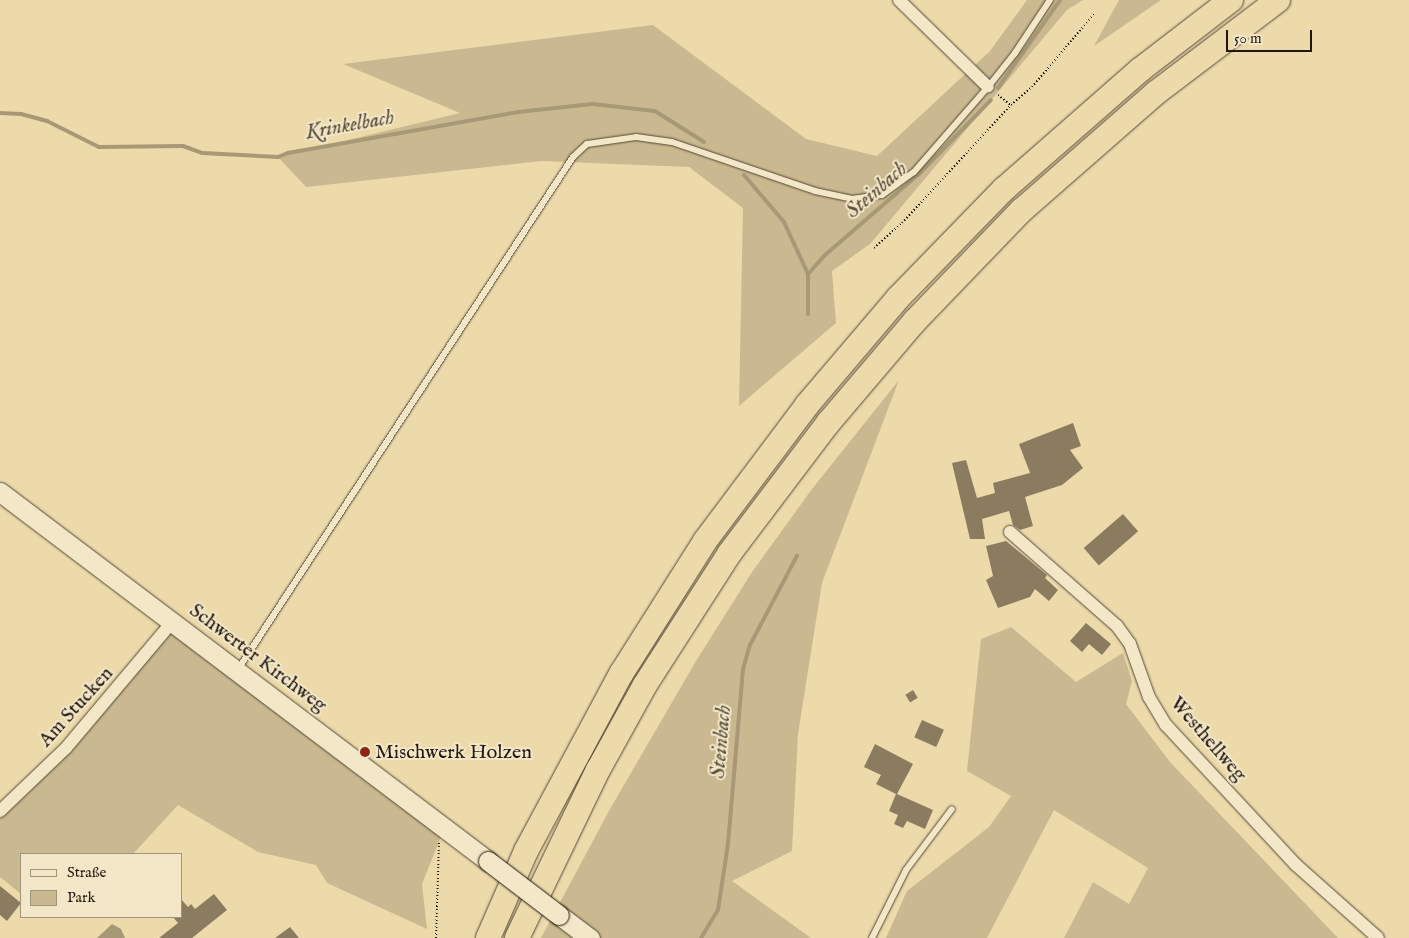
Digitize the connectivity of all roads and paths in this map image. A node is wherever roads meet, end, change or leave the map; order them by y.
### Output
1 (899, 0) edge
2 (1050, 0) edge
3 (1231, 0) edge
4 (1278, 0) edge
5 (1094, 14) dead end
6 (988, 87) junction
7 (1011, 105) junction
8 (874, 248) dead end
9 (0, 492) edge
10 (1010, 532) dead end
11 (172, 622) junction
12 (237, 672) junction
13 (952, 809) dead end
14 (0, 810) edge
15 (444, 829) junction
16 (436, 938) edge
17 (488, 938) edge
18 (517, 938) edge
19 (590, 938) edge
20 (872, 938) edge
21 (1378, 938) edge

1 - 6 street
2 - 6 lane
3 - 17 highway
4 - 18 highway
5 - 7 path
6 - 7 path
6 - 12 lane
7 - 8 path
9 - 11 main road, Schwerter Kirchweg
10 - 21 street, Westhellweg
11 - 12 main road, Schwerter Kirchweg
11 - 14 street, Am Stucken
12 - 15 main road, Schwerter Kirchweg
13 - 20 lane
15 - 16 path
15 - 19 main road, Schwerter Kirchweg, bridge

